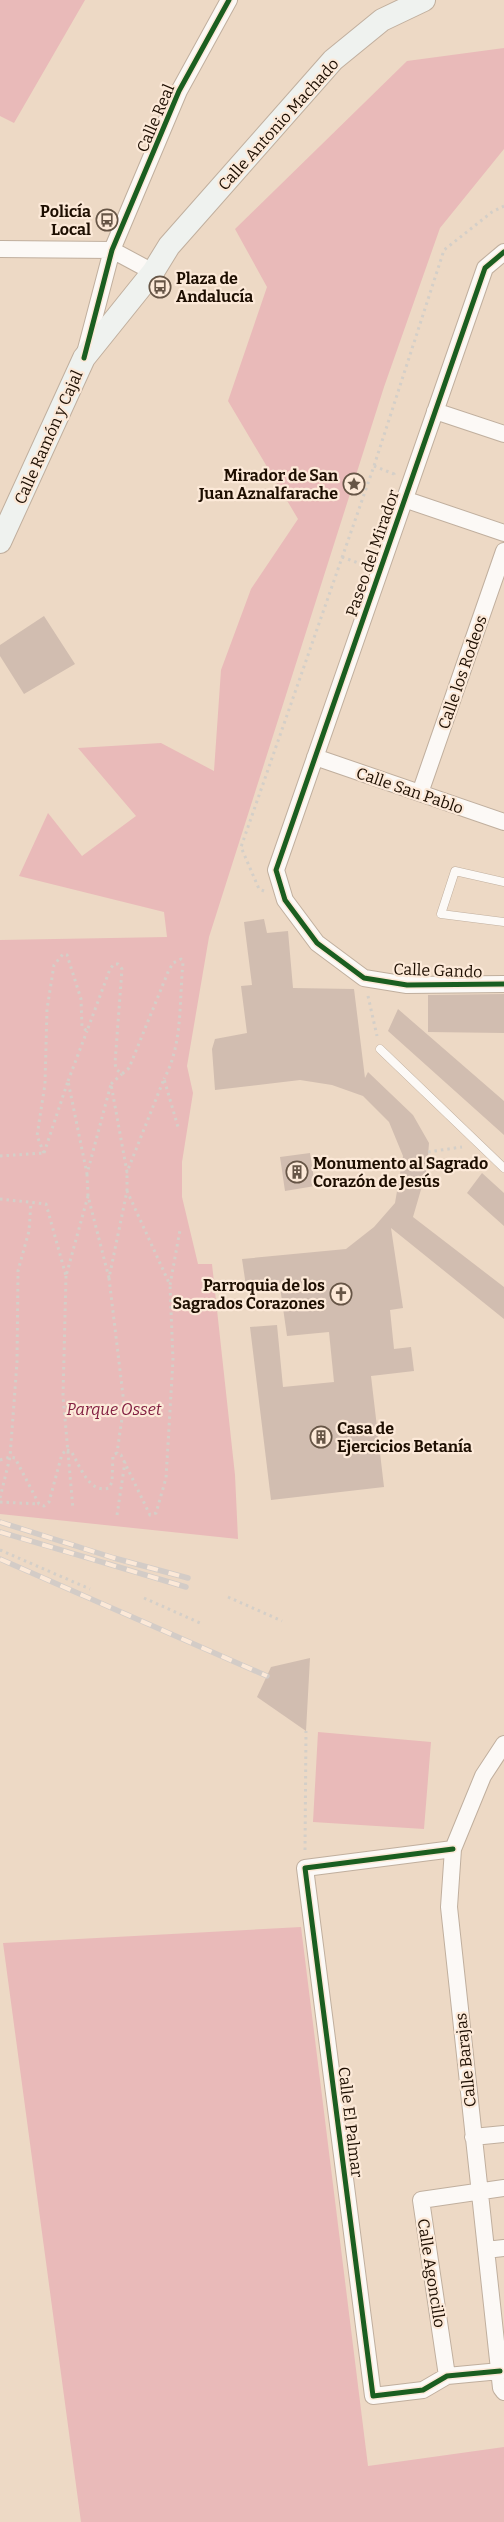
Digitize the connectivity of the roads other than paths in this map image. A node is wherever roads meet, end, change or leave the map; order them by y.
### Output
1 (228, 0) edge
2 (424, 0) edge
3 (0, 249) edge
4 (112, 250) junction
5 (504, 252) edge
6 (154, 272) junction
7 (84, 358) junction
8 (435, 410) junction
9 (504, 434) edge
10 (404, 499) junction
11 (504, 533) edge
12 (0, 542) edge
13 (504, 552) edge
14 (315, 757) junction
15 (420, 793) junction
16 (504, 822) edge
17 (276, 870) joint
18 (504, 882) edge
19 (504, 922) edge
20 (504, 984) edge
21 (380, 1049) road end
22 (504, 1168) edge
23 (504, 1744) edge
24 (453, 1849) junction
25 (504, 2134) edge
26 (473, 2137) junction
27 (504, 2188) edge
28 (480, 2191) junction
29 (504, 2248) edge
30 (486, 2250) junction
31 (500, 2361) edge
32 (447, 2376) junction
33 (503, 2390) edge

1 - 4 street, Calle Real
2 - 6 main road, Calle Antonio Machado
3 - 4 street
4 - 6 street
4 - 7 street
5 - 8 street, Paseo del Mirador
6 - 7 main road
7 - 12 main road, Calle Ramón y Cajal
8 - 9 street
8 - 10 street, Paseo del Mirador
10 - 11 street
10 - 14 street, Paseo del Mirador
13 - 15 street, Calle los Rodeos
14 - 15 street, Calle San Pablo
14 - 17 street, Paseo del Mirador
15 - 16 street, Calle San Pablo
17 - 20 street, Calle Gando
18 - 19 lane
21 - 22 lane
23 - 24 street, Calle Barajas
24 - 26 street, Calle Barajas
24 - 32 street, Calle El Palmar
25 - 26 street
26 - 28 street, Calle Barajas
27 - 28 street
28 - 30 street, Calle Barajas
28 - 32 street, Calle Agoncillo
29 - 30 street
30 - 31 street, Calle Barajas
31 - 32 street, Calle El Palmar
31 - 33 street, Calle Barajas

